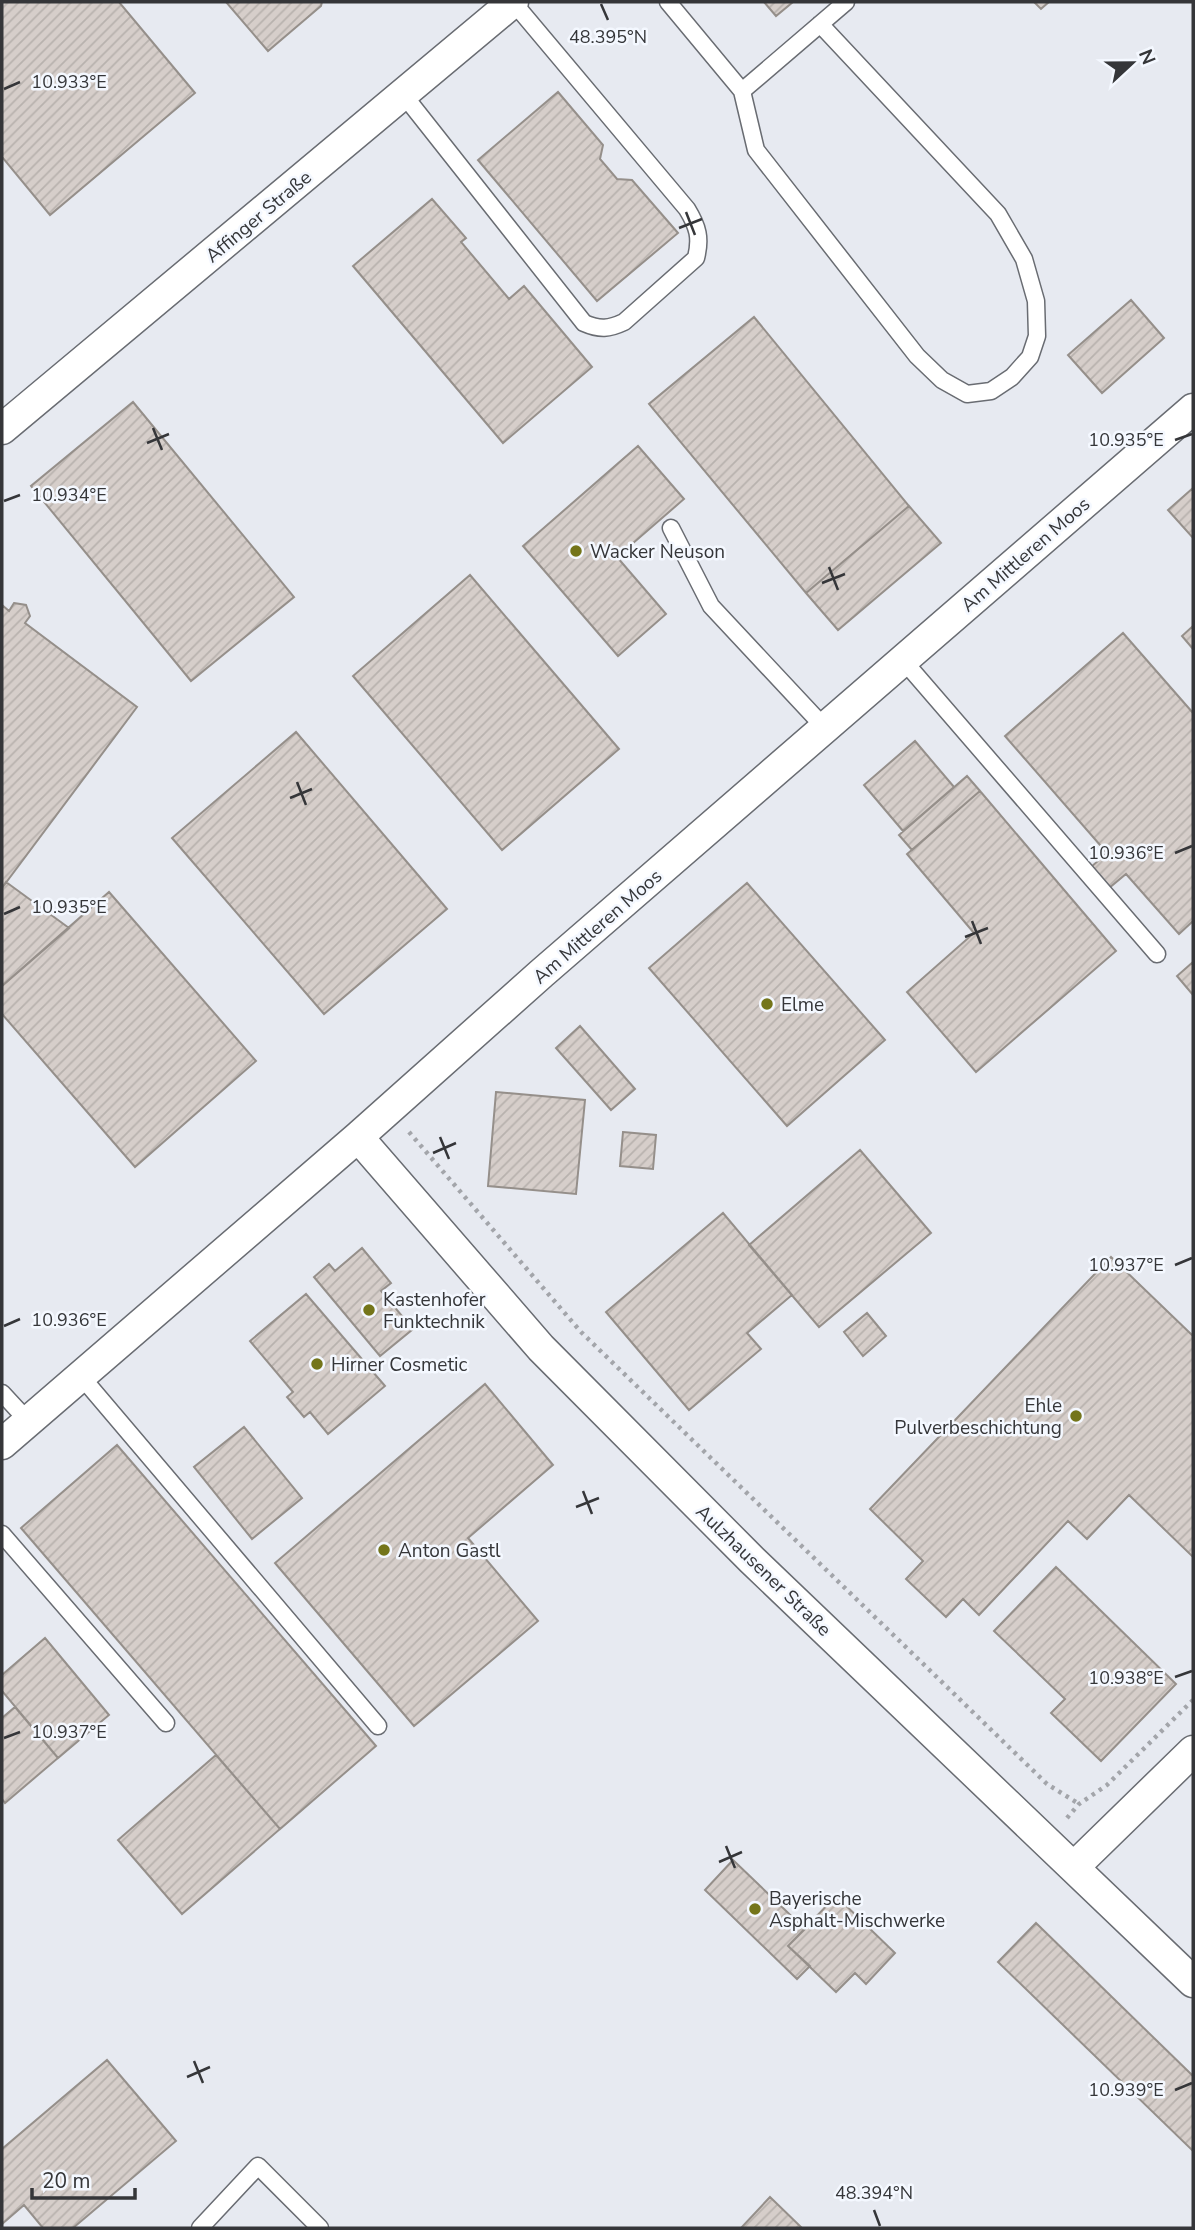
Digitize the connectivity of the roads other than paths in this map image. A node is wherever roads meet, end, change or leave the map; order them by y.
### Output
1 (513, 2) edge
2 (668, 2) edge
3 (846, 2) edge
4 (820, 24) junction
5 (742, 91) junction
6 (402, 94) junction
7 (1193, 409) edge
8 (2, 429) edge
9 (671, 528) dead end
10 (903, 660) junction
11 (825, 728) junction
12 (1157, 954) dead end
13 (358, 1137) junction
14 (80, 1375) junction
15 (2, 1393) edge
16 (27, 1420) junction
17 (2, 1444) edge
18 (2, 1534) edge
19 (166, 1723) dead end
20 (378, 1726) dead end
21 (1193, 1751) edge
22 (1074, 1867) junction
23 (1193, 1982) edge
24 (200, 2228) edge
25 (320, 2228) edge

1 - 6 street, Affinger Straße
1 - 6 lane
2 - 5 lane
3 - 4 lane
4 - 5 lane
4 - 5 lane
6 - 8 street, Affinger Straße
7 - 10 street, Am Mittleren Moos
9 - 11 lane
10 - 11 street, Am Mittleren Moos
10 - 12 lane
11 - 13 street, Am Mittleren Moos
13 - 14 street, Am Mittleren Moos
13 - 22 street, Aulzhausener Straße
14 - 16 street, Am Mittleren Moos
14 - 20 lane
15 - 16 lane
16 - 17 street, Am Mittleren Moos
18 - 19 lane
21 - 22 street
22 - 23 street, Aulzhausener Straße
24 - 25 lane

